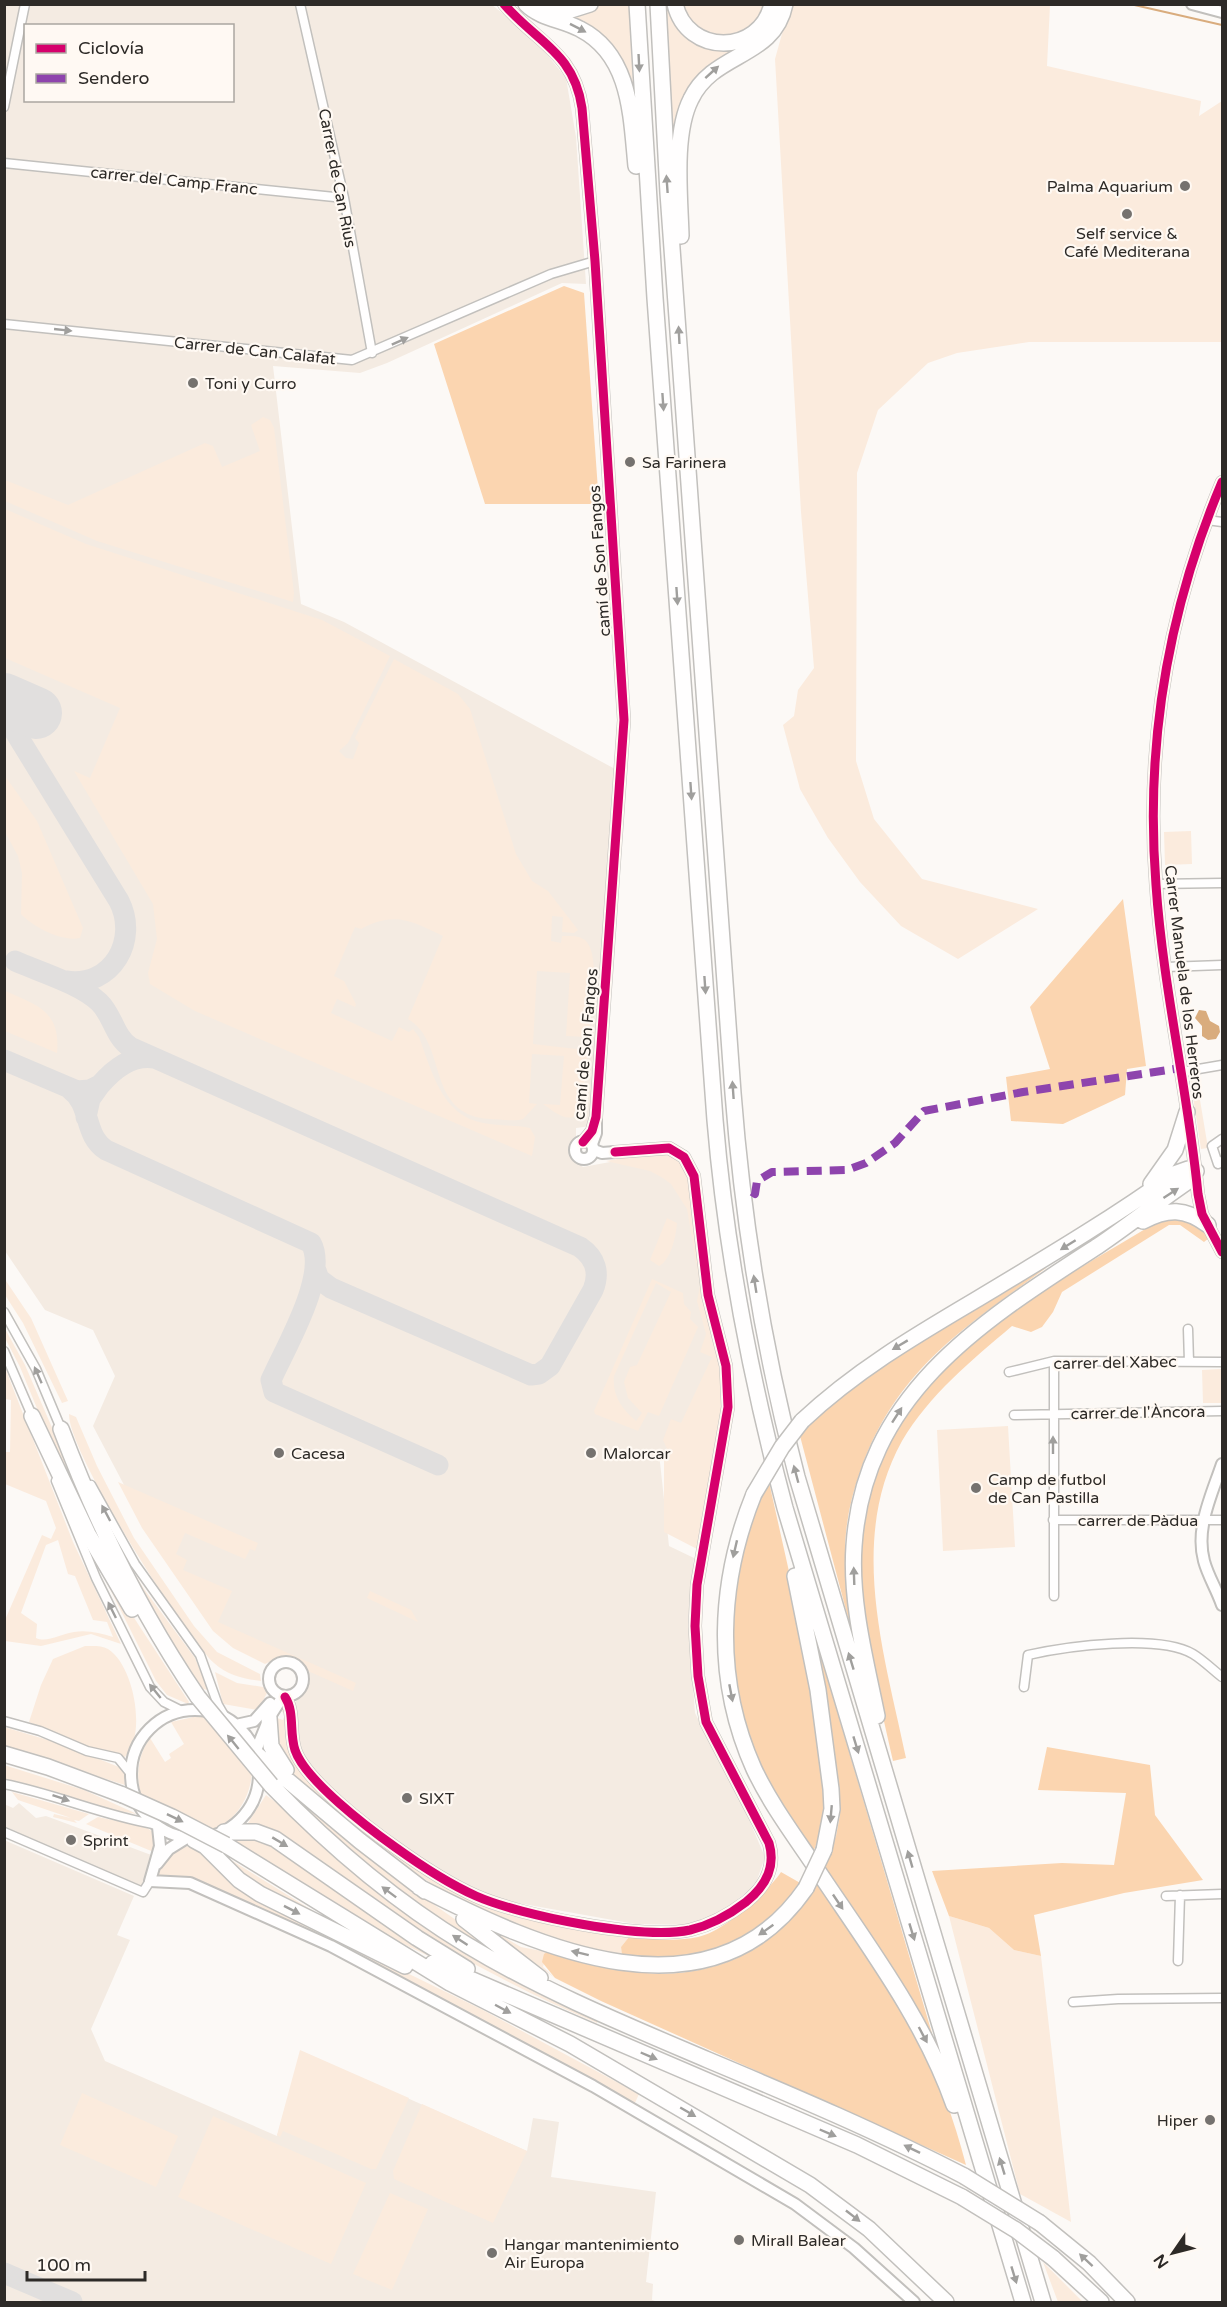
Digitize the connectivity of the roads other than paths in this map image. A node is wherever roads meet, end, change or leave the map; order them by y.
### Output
1 (25, 4) edge
2 (300, 4) edge
3 (504, 4) edge
4 (526, 4) edge
5 (548, 4) edge
6 (590, 4) edge
7 (637, 4) edge
8 (658, 4) edge
9 (675, 4) edge
10 (772, 4) edge
11 (785, 4) edge
12 (1192, 4) edge
13 (1205, 6) edge
14 (1222, 12) edge
15 (4, 107) edge
16 (4, 163) edge
17 (344, 198) junction
18 (595, 261) junction
19 (655, 298) junction
20 (678, 305) junction
21 (4, 324) edge
22 (372, 353) junction
23 (1222, 482) edge
24 (1207, 520) junction
25 (1222, 522) edge
26 (1222, 883) edge
27 (1155, 884) junction
28 (1222, 965) edge
29 (1166, 967) junction
30 (1222, 1065) edge
31 (1181, 1072) junction
32 (1187, 1112) junction
33 (1222, 1139) edge
34 (1222, 1161) edge
35 (1196, 1171) junction
36 (1116, 1213) junction
37 (1208, 1225) junction
38 (1111, 1237) junction
39 (1222, 1252) edge
40 (4, 1312) edge
41 (1188, 1329) dead end
42 (4, 1351) edge
43 (1054, 1361) junction
44 (1189, 1362) junction
45 (1222, 1362) edge
46 (1009, 1372) dead end
47 (1222, 1411) edge
48 (1054, 1413) junction
49 (32, 1416) junction
50 (1014, 1416) dead end
51 (61, 1429) junction
52 (1222, 1464) edge
53 (785, 1508) junction
54 (1053, 1520) junction
55 (1203, 1520) junction
56 (1222, 1521) edge
57 (1054, 1596) dead end
58 (1222, 1602) edge
59 (175, 1663) junction
60 (1222, 1677) edge
61 (1024, 1687) dead end
62 (272, 1688) junction
63 (298, 1692) junction
64 (284, 1696) junction
65 (290, 1709) junction
66 (182, 1711) junction
67 (225, 1717) junction
68 (269, 1718) junction
69 (4, 1721) edge
70 (236, 1725) junction
71 (255, 1753) junction
72 (4, 1754) edge
73 (881, 1757) junction
74 (131, 1774) junction
75 (4, 1784) edge
76 (296, 1785) junction
77 (155, 1825) junction
78 (4, 1832) edge
79 (190, 1839) junction
80 (225, 1839) junction
81 (156, 1866) junction
82 (150, 1881) junction
83 (419, 1887) junction
84 (1222, 1894) edge
85 (1179, 1895) junction
86 (1166, 1896) dead end
87 (355, 1925) junction
88 (1178, 1961) dead end
89 (450, 1983) junction
90 (566, 1998) junction
91 (1222, 1998) edge
92 (1073, 2002) dead end
93 (531, 2003) junction
94 (979, 2157) junction
95 (914, 2302) edge
96 (946, 2302) edge
97 (1023, 2302) edge
98 (1043, 2302) edge
99 (1101, 2302) edge
100 (1127, 2302) edge

1 - 15 street
2 - 17 street, Carrer de Can Rius
3 - 18 street, camí de Son Fangos
4 -> 19 highway
5 - 6 highway
7 -> 19 highway
20 -> 8 highway
9 - 10 highway
20 -> 11 highway
12 - 13 street
13 - 14 street
16 - 17 street, carrer del Camp Franc
17 - 22 street, Carrer de Can Rius
22 -> 18 street, Carrer de Can Calafat
18 - 65 street, camí de Son Fangos
19 -> 53 highway
73 -> 20 highway
21 -> 22 street, Carrer de Can Calafat
23 - 24 street, Carrer Manuela de los Herreros
24 - 25 street
24 - 27 street, Carrer Manuela de los Herreros
26 - 27 street
27 - 29 street, Carrer Manuela de los Herreros
28 - 29 street
29 - 31 street, Carrer Manuela de los Herreros
30 - 31 street
31 - 32 street, Carrer Manuela de los Herreros
32 - 35 street, Carrer Manuela de los Herreros
32 - 36 highway
33 - 34 street
35 - 36 highway
35 - 37 street, Carrer Manuela de los Herreros
38 -> 35 highway
36 -> 94 highway, bridge
37 - 38 highway
37 - 39 street, Carrer Manuela de los Herreros
73 -> 38 highway
51 -> 40 street
41 - 44 street
42 - 49 street
43 - 44 street, carrer del Xabec
43 - 46 street, carrer del Xabec
43 - 48 street
44 - 45 street, carrer del Xabec
47 - 48 street, carrer de l'Àncora
48 - 50 street, carrer de l'Àncora
54 -> 48 street
49 - 59 highway
66 -> 49 street
51 - 59 highway
67 -> 51 street
52 - 55 street
53 -> 83 highway, bridge
53 -> 94 highway
54 - 55 street, carrer de Pàdua
54 - 57 street
55 - 56 street, carrer de Pàdua
55 - 58 street
90 -> 59 highway, bridge
60 - 61 street
62 - 63 street
62 - 64 street
62 - 70 street
63 - 64 street
63 - 65 street
64 - 65 street
64 - 68 street
66 - 67 street
66 - 74 street
67 - 70 street
68 - 71 street
68 - 76 highway
69 - 74 street
70 - 71 street
71 - 76 highway
71 - 80 street
72 -> 80 highway, bridge
98 -> 73 highway
74 - 77 street
75 -> 77 street
76 - 83 highway
77 - 79 street
77 - 81 street
78 - 82 street
79 - 80 street
79 - 81 street
79 -> 89 highway
80 - 87 highway
80 -> 93 highway
81 - 82 street
82 - 95 street
83 - 90 highway
84 - 85 street
85 - 86 street
85 - 88 street
87 - 89 highway
87 - 93 highway
89 -> 96 highway
100 -> 90 highway, bridge
91 - 92 street
93 -> 99 highway, bridge
94 -> 97 highway

